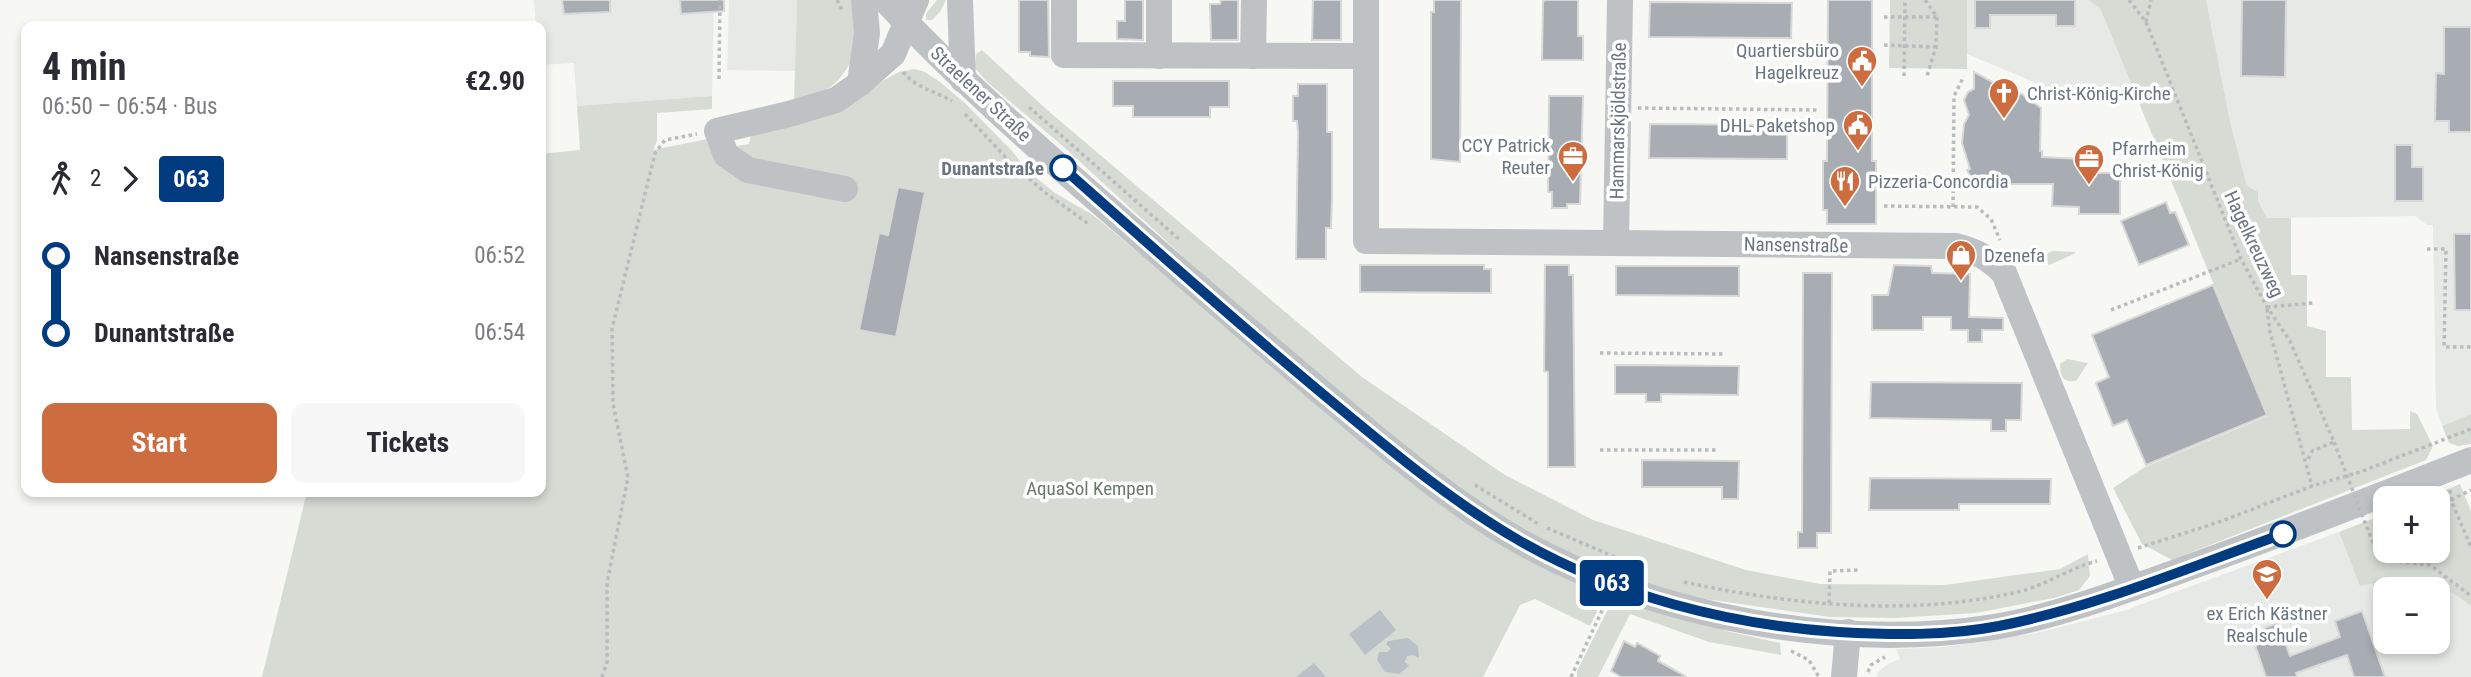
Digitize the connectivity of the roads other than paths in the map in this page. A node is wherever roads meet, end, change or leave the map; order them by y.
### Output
1 (864, 0) edge
2 (885, 0) edge
3 (960, 0) edge
4 (1064, 0) edge
5 (1159, 0) edge
6 (1254, 0) edge
7 (1366, 0) edge
8 (1620, 0) edge
9 (911, 12) edge
10 (1159, 55) junction
11 (1253, 56) junction
12 (1366, 57) junction
13 (963, 80) junction
14 (860, 83) junction
15 (845, 189) dead end
16 (1616, 243) junction
17 (2471, 460) edge
18 (2132, 588) junction
19 (1848, 632) junction
20 (1844, 677) edge

1 - 14 street
2 - 9 street, Straelener Straße
3 - 13 street
4 - 10 street
5 - 10 street
6 - 11 street
7 - 12 street
8 - 16 street, Hammarskjöldstraße
9 - 13 street, Straelener Straße
9 - 14 street
10 - 11 street
11 - 12 street
12 - 16 street, Nansenstraße
13 - 19 street, Straelener Straße
14 - 15 street
16 - 18 street, Nansenstraße
17 - 18 street, Straelener Straße
18 - 19 street, Straelener Straße
19 - 20 street

